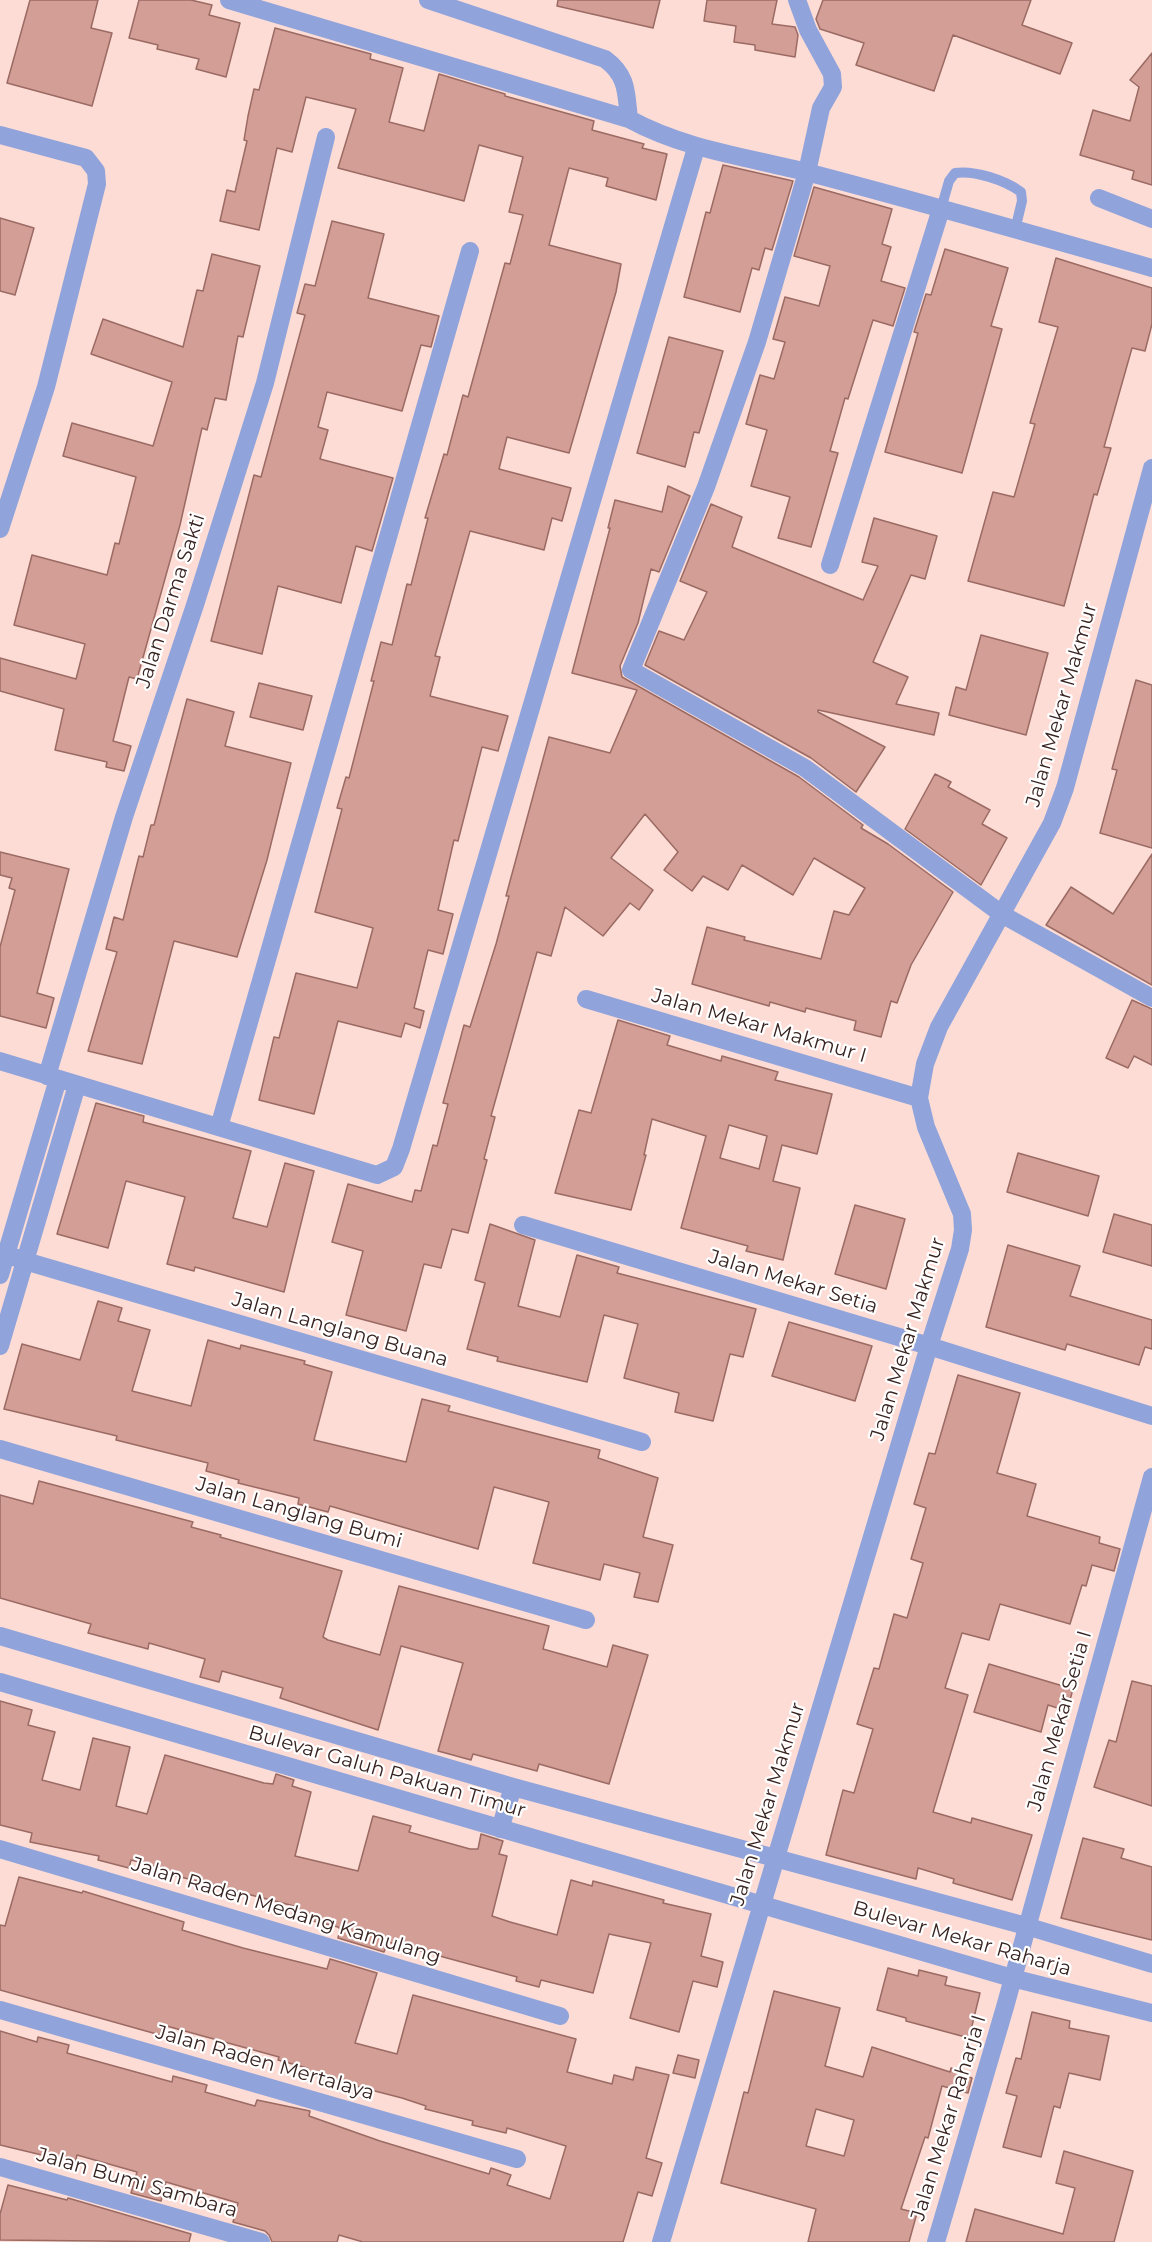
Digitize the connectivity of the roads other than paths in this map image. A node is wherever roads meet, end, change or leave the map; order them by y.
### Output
1 (229, 0) edge
2 (428, 0) edge
3 (797, 0) edge
4 (629, 119) junction
5 (0, 135) edge
6 (326, 137) dead end
7 (696, 148) junction
8 (807, 172) junction
9 (1099, 198) dead end
10 (941, 209) junction
11 (1152, 219) edge
12 (1015, 230) junction
13 (470, 250) dead end
14 (1152, 268) edge
15 (1151, 476) edge
16 (0, 529) edge
17 (830, 565) dead end
18 (1003, 915) junction
19 (1152, 998) edge
20 (586, 999) dead end
21 (0, 1062) edge
22 (53, 1078) junction
23 (77, 1085) junction
24 (919, 1098) junction
25 (219, 1127) junction
26 (523, 1225) dead end
27 (3, 1252) edge
28 (25, 1261) junction
29 (0, 1275) edge
30 (0, 1346) edge
31 (929, 1346) junction
32 (1152, 1416) edge
33 (642, 1442) dead end
34 (0, 1449) edge
35 (1152, 1477) edge
36 (586, 1620) dead end
37 (0, 1636) edge
38 (0, 1682) edge
39 (513, 1787) junction
40 (501, 1829) junction
41 (0, 1849) edge
42 (775, 1860) junction
43 (762, 1905) junction
44 (1026, 1926) junction
45 (1152, 1964) edge
46 (1012, 1978) junction
47 (0, 2010) edge
48 (1152, 2013) edge
49 (560, 2016) dead end
50 (517, 2159) dead end
51 (0, 2167) edge
52 (261, 2242) edge
53 (661, 2242) edge
54 (936, 2242) edge

1 - 4 street
2 - 4 street
3 - 8 street
4 - 7 street
5 - 16 street
6 - 22 street, Jalan Darma Sakti
7 - 8 street
7 - 25 street
8 - 10 street
8 - 18 street
9 - 11 street
10 - 12 street
10 - 12 lane
10 - 17 street
12 - 14 street
13 - 25 street
15 - 18 street, Jalan Mekar Makmur
18 - 19 street
18 - 24 street, Jalan Mekar Makmur
20 - 24 street, Jalan Mekar Makmur I
21 - 22 street
22 - 23 street
22 - 27 street, Jalan Darma Sakti
23 - 25 street
23 - 28 street
24 - 31 street, Jalan Mekar Makmur
26 - 31 street, Jalan Mekar Setia
27 - 28 street, Jalan Langlang Buana
27 - 29 street, Jalan Darma Sakti
28 - 30 street
28 - 33 street, Jalan Langlang Buana
31 - 32 street, Jalan Mekar Setia
31 - 42 street, Jalan Mekar Makmur
34 - 36 street, Jalan Langlang Bumi
35 - 44 street, Jalan Mekar Setia I
37 - 39 street, Bulevar Galuh Pakuan Timur
38 - 40 street, Bulevar Galuh Pakuan Timur
39 - 40 street
39 - 42 street, Bulevar Galuh Pakuan Timur
40 - 43 street, Bulevar Galuh Pakuan Timur
41 - 49 street, Jalan Raden Medang Kamulang
42 - 43 street, Jalan Mekar Makmur
42 - 44 street, Bulevar Mekar Raharja
43 - 46 street, Bulevar Mekar Raharja
43 - 53 street, Jalan Mekar Makmur
44 - 45 street, Bulevar Mekar Raharja
44 - 46 street, Jalan Mekar Setia I
46 - 48 street, Bulevar Mekar Raharja
46 - 54 street, Jalan Mekar Raharja I
47 - 50 street, Jalan Raden Mertalaya
51 - 52 street, Jalan Bumi Sambara

